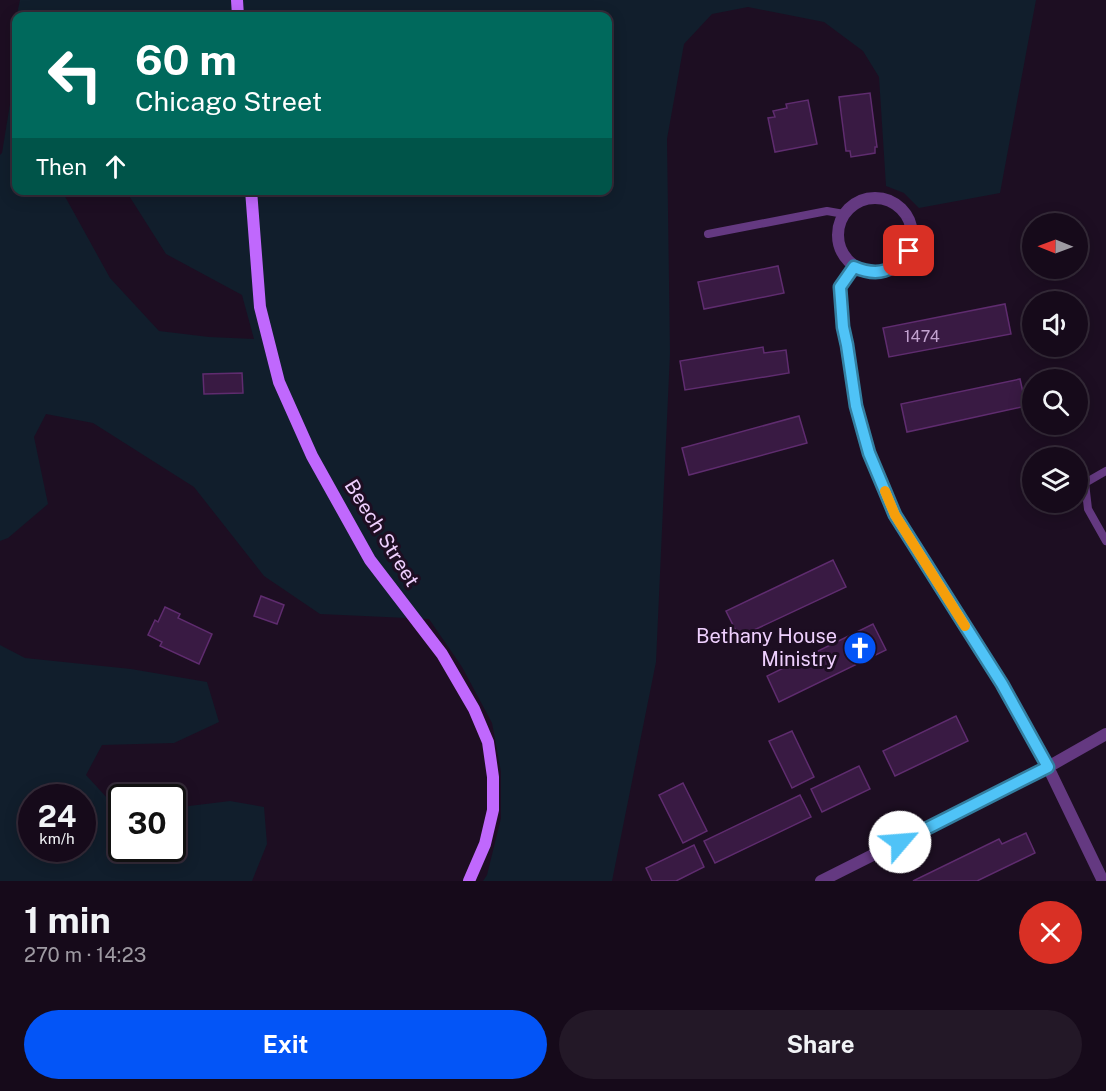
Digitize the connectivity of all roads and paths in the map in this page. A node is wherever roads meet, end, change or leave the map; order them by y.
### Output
1 (251, 195) edge
2 (844, 214) junction
3 (708, 234) dead end
4 (854, 267) junction
5 (1106, 471) edge
6 (1106, 541) edge
7 (1106, 734) edge
8 (1048, 767) junction
9 (469, 881) edge
10 (820, 881) edge
11 (1103, 881) edge

1 - 9 street, Beech Street
2 - 3 lane
2 - 4 street
2 - 4 street
4 - 8 street
5 - 6 lane
7 - 8 street
8 - 10 street
8 - 11 street

